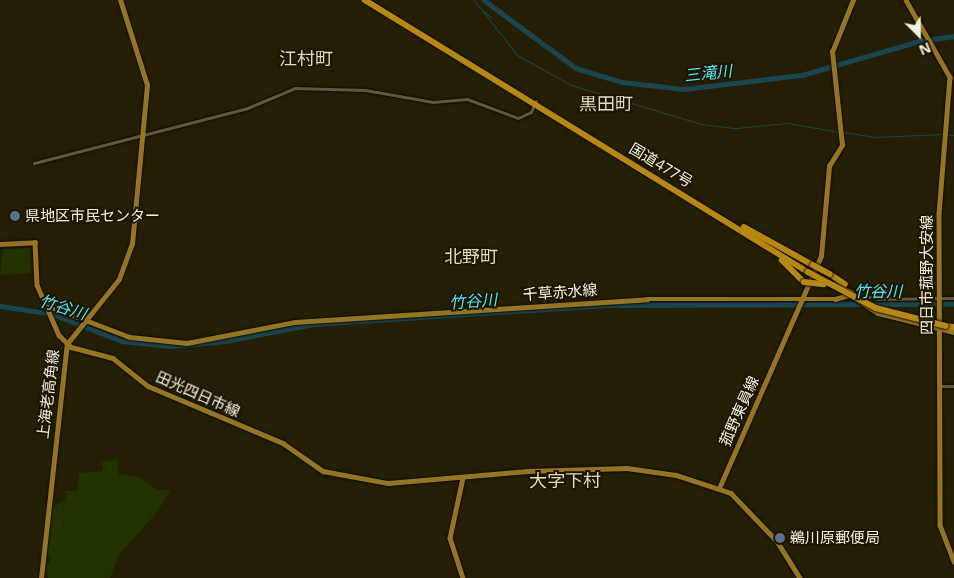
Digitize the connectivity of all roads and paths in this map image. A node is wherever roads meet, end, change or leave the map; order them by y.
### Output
1 (120, 0) edge
2 (365, 0) edge
3 (853, 0) edge
4 (906, 0) edge
5 (536, 101) junction
6 (143, 136) junction
7 (34, 163) dead end
8 (719, 216) junction
9 (0, 244) edge
10 (852, 293) junction
11 (954, 298) edge
12 (940, 299) junction
13 (801, 302) junction
14 (46, 306) junction
15 (85, 321) junction
16 (954, 327) edge
17 (940, 330) junction
18 (954, 332) edge
19 (67, 344) junction
20 (940, 386) junction
21 (954, 386) edge
22 (463, 478) junction
23 (720, 486) junction
24 (954, 561) edge
25 (41, 578) edge
26 (463, 578) edge
27 (800, 578) edge

1 - 6 main road, 上海老高角線
2 - 5 highway, 国道477号
3 - 13 main road, 菰野東員線
4 - 12 main road, 四日市菰野大安線
5 - 6 street
5 - 8 highway, 国道477号
6 - 7 street
6 - 15 main road, 上海老高角線
8 - 10 highway, bridge
8 - 10 highway, bridge
8 - 16 highway, 国道477号, bridge
9 - 14 main road
10 - 12 street
10 - 13 main road, 千草赤水線
10 - 17 main road
11 - 12 street
12 - 17 main road, 四日市菰野大安線
13 - 15 main road, 千草赤水線
13 - 23 main road, 菰野東員線
14 - 15 main road, 千草赤水線
14 - 19 main road
15 - 19 main road, 上海老高角線
17 - 18 main road
17 - 20 main road, 四日市菰野大安線
19 - 22 main road, 田光四日市線
19 - 25 main road, 上海老高角線
20 - 21 street
20 - 24 main road, 四日市菰野大安線
22 - 23 main road
22 - 26 main road
23 - 27 main road

